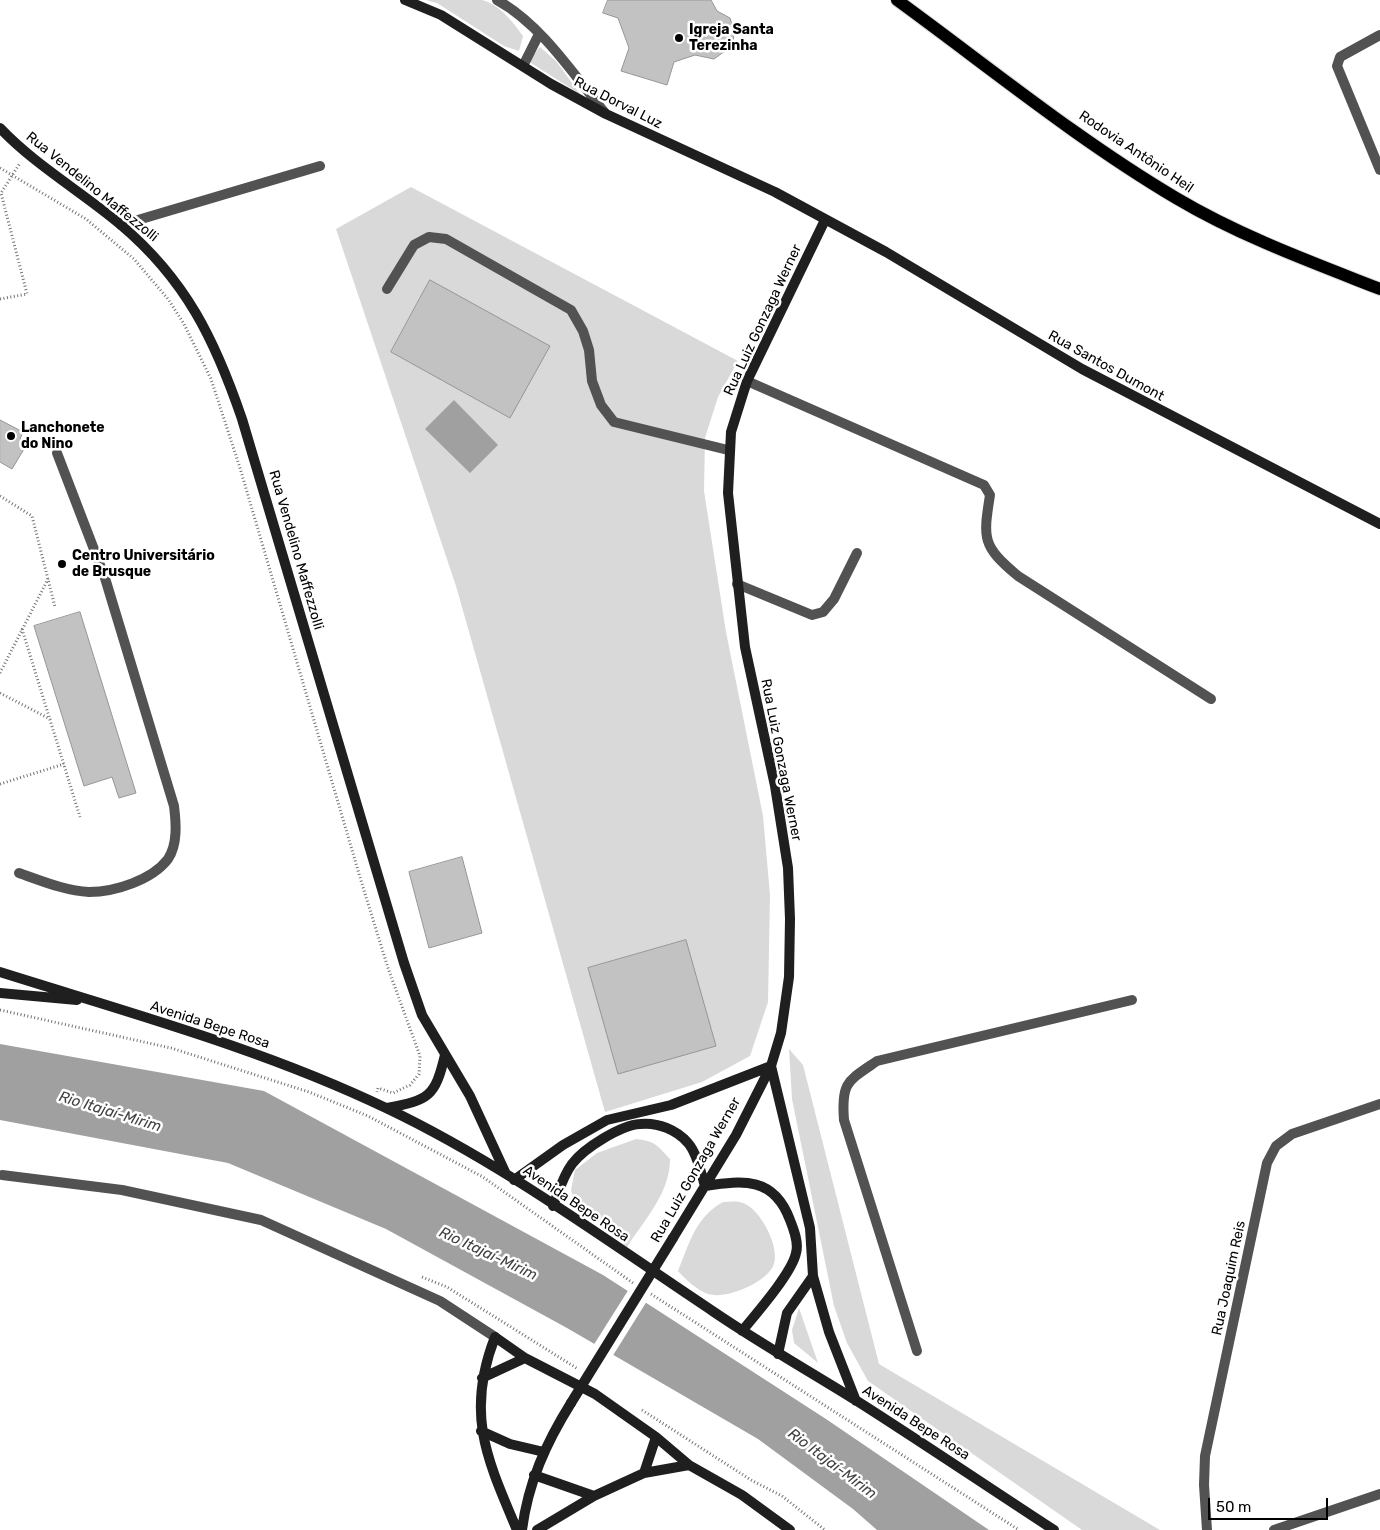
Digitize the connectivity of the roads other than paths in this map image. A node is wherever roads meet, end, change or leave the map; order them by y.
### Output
1 (405, 0) edge
2 (497, 0) edge
3 (897, 0) edge
4 (539, 34) junction
5 (1380, 35) edge
6 (522, 66) junction
7 (606, 114) junction
8 (0, 128) edge
9 (320, 166) dead end
10 (1380, 170) edge
11 (825, 220) junction
12 (121, 225) junction
13 (388, 289) dead end
14 (1380, 289) edge
15 (747, 381) junction
16 (728, 450) junction
17 (57, 453) dead end
18 (1380, 524) edge
19 (857, 552) dead end
20 (737, 584) junction
21 (1211, 699) dead end
22 (19, 874) dead end
23 (0, 972) edge
24 (0, 993) edge
25 (1132, 1000) dead end
26 (98, 1002) junction
27 (446, 1055) junction
28 (771, 1066) junction
29 (1380, 1104) edge
30 (387, 1108) junction
31 (2, 1175) dead end
32 (510, 1177) junction
33 (705, 1186) junction
34 (553, 1206) junction
35 (814, 1276) junction
36 (742, 1331) junction
37 (495, 1337) junction
38 (917, 1351) dead end
39 (778, 1354) junction
40 (525, 1358) junction
41 (482, 1378) junction
42 (856, 1401) junction
43 (481, 1431) junction
44 (656, 1438) junction
45 (544, 1452) junction
46 (689, 1465) junction
47 (644, 1473) junction
48 (534, 1475) junction
49 (1380, 1494) edge
50 (594, 1496) junction
51 (517, 1530) edge
52 (522, 1530) edge
53 (537, 1530) edge
54 (790, 1530) edge
55 (1054, 1530) edge
56 (1207, 1530) edge
57 (1274, 1530) edge

1 - 6 main road, Rua Dorval Luz
2 - 4 street
3 - 14 main road, Rodovia Antônio Heil
4 - 6 street
4 - 7 street
5 - 10 street
6 - 7 main road, Rua Dorval Luz
7 - 11 main road, Rua Dorval Luz
8 - 12 main road, Rua Vendelino Maffezzolli
9 - 12 street
11 - 15 main road, Rua Luiz Gonzaga Werner
11 - 18 main road, Rua Santos Dumont
12 - 27 main road, Rua Vendelino Maffezzolli
13 - 16 street
15 - 16 main road, Rua Luiz Gonzaga Werner
15 - 21 street
16 - 20 main road, Rua Luiz Gonzaga Werner
17 - 22 street
19 - 20 street
20 - 28 main road, Rua Luiz Gonzaga Werner
23 - 26 main road, Avenida Bepe Rosa
24 - 26 main road, Avenida Bepe Rosa
25 - 38 street
26 - 30 main road, Avenida Bepe Rosa
27 - 30 main road
27 - 32 main road, Rua Vendelino Maffezzolli
28 - 32 main road
28 - 33 main road, Rua Luiz Gonzaga Werner
28 - 35 main road
29 - 56 street, Rua Joaquim Reis
30 - 32 main road, Avenida Bepe Rosa
31 - 37 street
32 - 34 main road, Avenida Bepe Rosa
33 - 34 main road
33 - 36 main road
33 - 45 main road, Rua Luiz Gonzaga Werner, bridge
34 - 36 main road, Avenida Bepe Rosa
35 - 39 main road
35 - 42 main road
36 - 39 main road, Avenida Bepe Rosa
37 - 40 main road
37 - 41 main road
39 - 42 main road, Avenida Bepe Rosa
40 - 41 main road
40 - 44 main road
41 - 43 main road
42 - 55 main road, Avenida Bepe Rosa
43 - 45 main road
43 - 51 main road
44 - 46 main road
44 - 47 main road
45 - 48 main road, Rua Luiz Gonzaga Werner
46 - 47 main road
46 - 54 main road
47 - 50 main road
48 - 50 main road
48 - 52 main road, Rua Luiz Gonzaga Werner
49 - 57 street
50 - 53 main road

